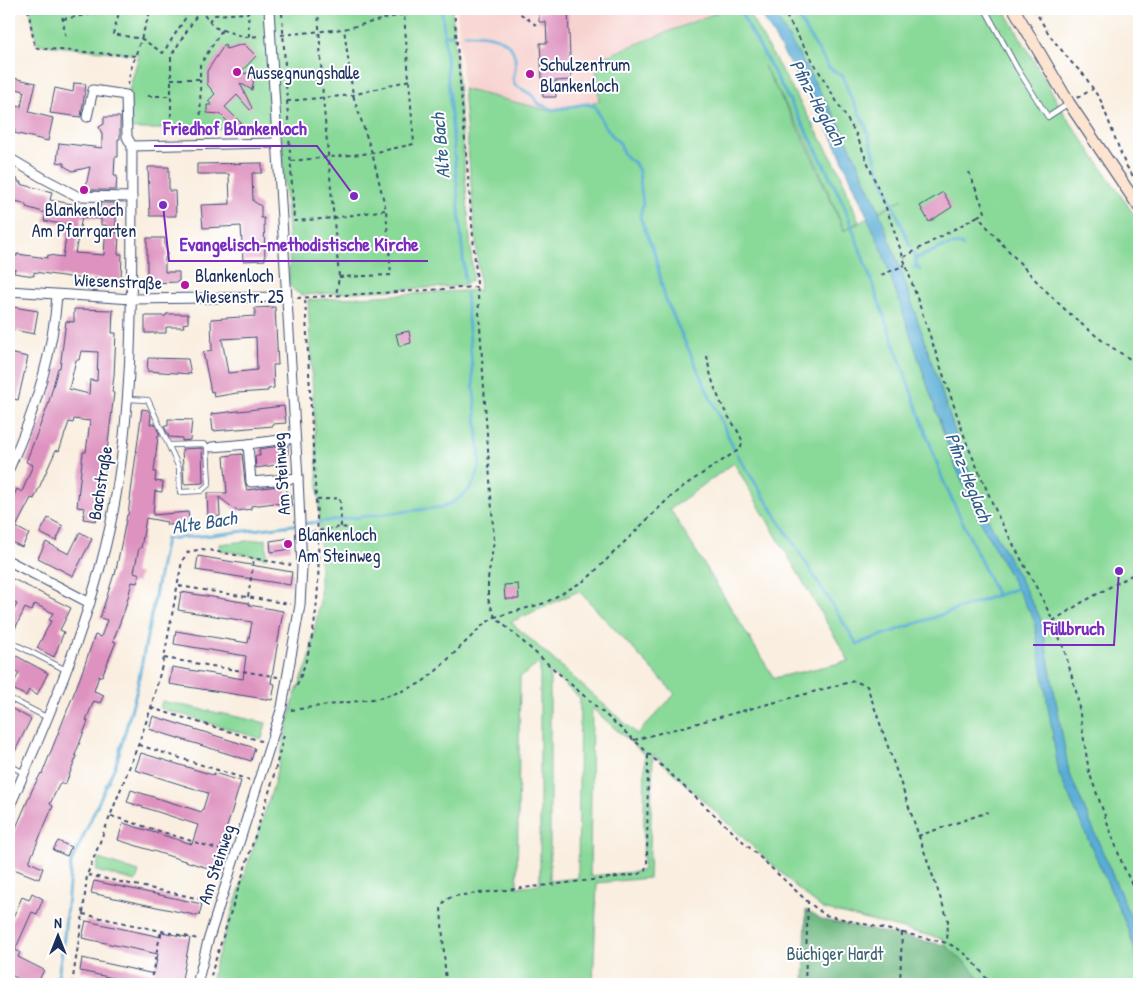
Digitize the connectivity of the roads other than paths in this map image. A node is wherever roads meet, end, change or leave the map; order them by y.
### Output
1 (269, 9) edge
2 (986, 9) edge
3 (1014, 9) edge
4 (1069, 103) junction
5 (87, 117) dead end
6 (277, 143) junction
7 (132, 146) junction
8 (9, 158) edge
9 (132, 197) junction
10 (1139, 206) edge
11 (9, 291) edge
12 (57, 295) junction
13 (286, 297) junction
14 (132, 299) junction
15 (127, 399) junction
16 (295, 438) junction
17 (248, 444) junction
18 (169, 445) junction
19 (210, 447) junction
20 (9, 469) edge
21 (298, 478) junction
22 (9, 562) edge
23 (90, 603) junction
24 (9, 641) edge
25 (66, 670) junction
26 (9, 698) edge
27 (48, 718) junction
28 (9, 765) edge
29 (24, 773) junction
30 (9, 808) edge
31 (197, 984) edge

1 - 6 street, Am Steinweg
2 - 4 lane
3 - 4 main road
4 - 10 main road
5 - 7 street, Bachstraße
6 - 7 street
6 - 13 street, Am Steinweg
7 - 9 street, Bachstraße
8 - 9 street
9 - 14 street, Bachstraße
11 - 12 street, Wiesenstraße
12 - 14 street, Wiesenstraße
12 - 20 street
13 - 14 street, Wiesenstraße
13 - 16 street, Am Steinweg
14 - 15 street, Bachstraße
15 - 18 lane
15 - 23 street, Bachstraße
16 - 17 street
16 - 21 street, Am Steinweg
17 - 19 street
17 - 21 street
18 - 19 lane
18 - 19 lane
21 - 31 street, Am Steinweg
22 - 23 street
23 - 25 street, Bachstraße
24 - 25 lane
25 - 27 street, Bachstraße
26 - 27 lane
27 - 29 street, Bachstraße
28 - 29 lane
29 - 30 street, Bachstraße

